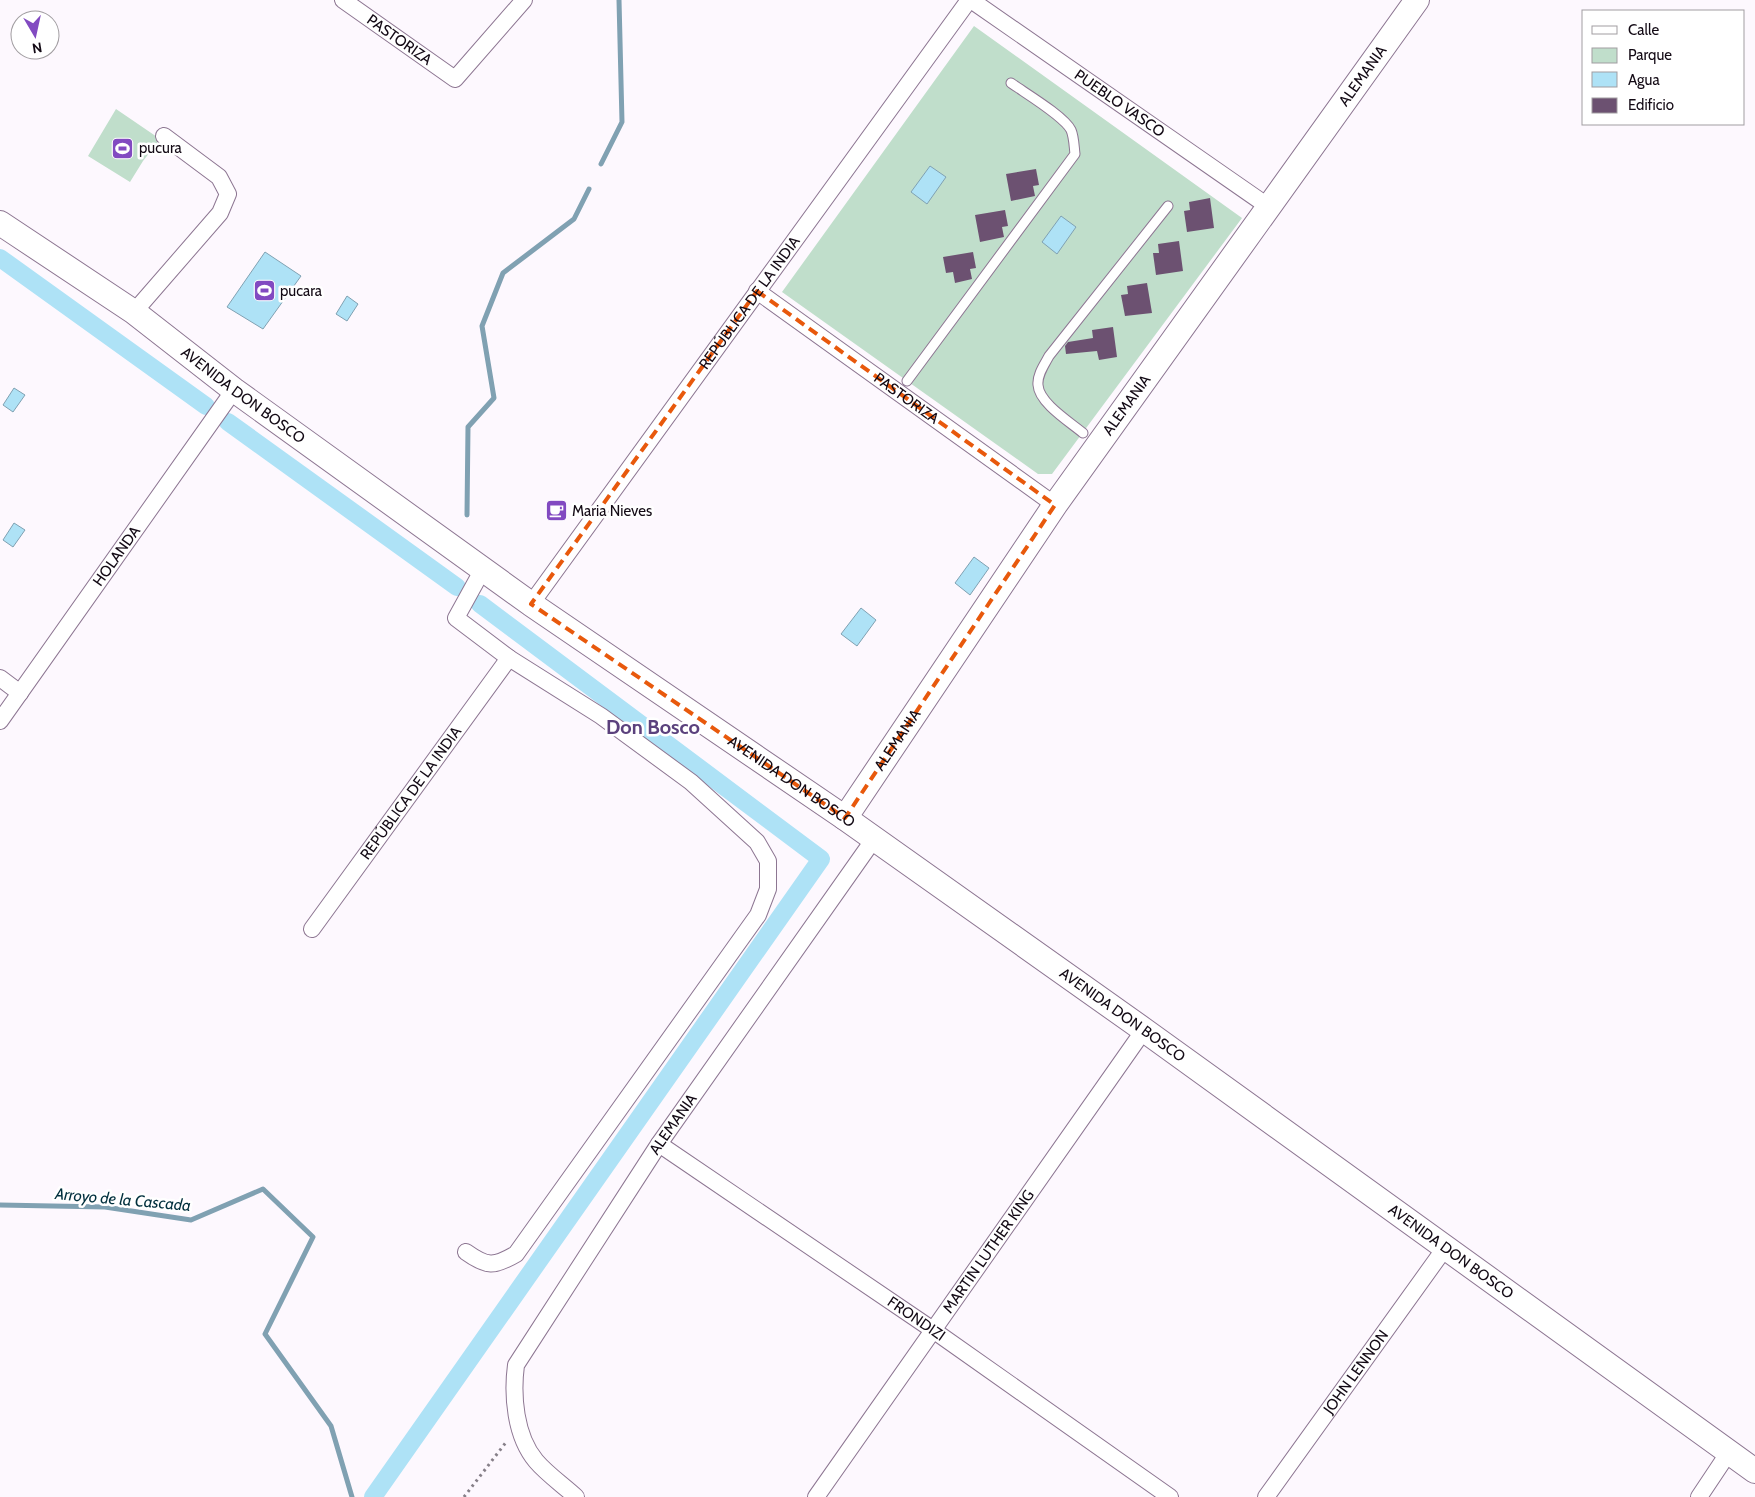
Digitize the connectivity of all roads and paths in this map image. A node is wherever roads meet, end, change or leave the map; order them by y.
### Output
1 (343, 0) edge
2 (524, 0) edge
3 (970, 0) edge
4 (1417, 0) edge
5 (1011, 83) dead end
6 (164, 136) dead end
7 (1168, 206) dead end
8 (1269, 207) junction
9 (0, 223) edge
10 (758, 291) junction
11 (134, 312) junction
12 (907, 381) dead end
13 (234, 390) junction
14 (1083, 433) dead end
15 (1055, 505) junction
16 (483, 569) junction
17 (530, 604) junction
18 (509, 658) junction
19 (0, 678) edge
20 (20, 693) junction
21 (0, 721) edge
22 (845, 818) junction
23 (874, 839) junction
24 (312, 929) dead end
25 (1144, 1030) junction
26 (660, 1144) junction
27 (1445, 1248) junction
28 (466, 1252) dead end
29 (933, 1330) junction
30 (519, 1425) junction
31 (1729, 1452) junction
32 (1755, 1471) edge
33 (464, 1497) edge
34 (576, 1497) edge
35 (816, 1497) edge
36 (1170, 1497) edge
37 (1266, 1497) edge
38 (1699, 1497) edge

1 - 2 street, PASTORIZA
3 - 8 street, PUEBLO VASCO
3 - 10 street, REPÚBLICA DE LA INDIA
4 - 8 main road, ALEMANIA
5 - 12 lane
6 - 11 street
7 - 14 lane
8 - 15 main road, ALEMANIA
9 - 11 main road, AVENIDA DON BOSCO
10 - 15 street, PASTORIZA
10 - 17 street, REPÚBLICA DE LA INDIA
11 - 13 main road, AVENIDA DON BOSCO
13 - 16 main road, AVENIDA DON BOSCO
13 - 20 street, HOLANDA
15 - 22 main road, ALEMANIA
16 - 17 main road, AVENIDA DON BOSCO
16 - 18 street
17 - 22 main road, AVENIDA DON BOSCO
18 - 24 street, REPÚBLICA DE LA INDIA
18 - 28 street
19 - 20 street
20 - 21 street, HOLANDA
22 - 23 main road, AVENIDA DON BOSCO
23 - 25 main road, AVENIDA DON BOSCO
23 - 26 street, ALEMANIA
25 - 27 main road, AVENIDA DON BOSCO
25 - 29 street, MARTIN LUTHER KING
26 - 29 street, FRONDIZI
26 - 30 street, ALEMANIA
27 - 31 main road, AVENIDA DON BOSCO
27 - 37 street, JOHN LENNON
29 - 35 street, MARTIN LUTHER KING
29 - 36 street, FRONDIZI
30 - 33 path
30 - 34 street, ALEMANIA
31 - 32 main road, AVENIDA DON BOSCO
31 - 38 street

